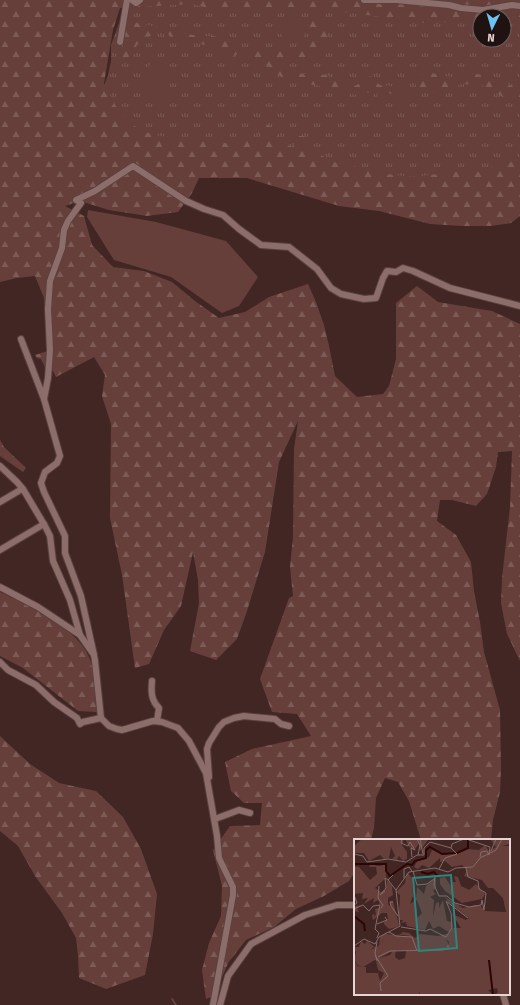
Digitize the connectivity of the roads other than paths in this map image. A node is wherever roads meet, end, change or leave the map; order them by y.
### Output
1 (127, 0) edge
2 (132, 0) edge
3 (140, 0) edge
4 (364, 0) edge
5 (395, 0) edge
6 (520, 6) edge
7 (120, 42) dead end
8 (520, 306) edge
9 (21, 339) dead end
10 (44, 399) junction
11 (0, 466) edge
12 (22, 489) junction
13 (0, 502) edge
14 (44, 524) junction
15 (0, 550) edge
16 (0, 587) edge
17 (80, 635) junction
18 (94, 655) junction
19 (0, 662) edge
20 (152, 681) dead end
21 (101, 718) junction
22 (157, 721) junction
23 (289, 726) dead end
24 (208, 782) junction
25 (250, 813) dead end
26 (215, 819) junction
27 (354, 905) edge
28 (503, 995) edge
29 (213, 1005) edge
30 (220, 1005) edge
31 (506, 1005) edge

1 - 7 street
2 - 3 street
4 - 5 street
5 - 6 street
8 - 10 street
9 - 10 street
10 - 18 street
11 - 12 street
12 - 13 street
12 - 14 street
14 - 15 street
14 - 17 street
16 - 17 street
17 - 18 street
18 - 21 street
19 - 21 street
20 - 22 street
21 - 22 street
22 - 24 street
23 - 24 street
24 - 26 street
25 - 26 street
26 - 29 street
27 - 30 street
28 - 31 street

